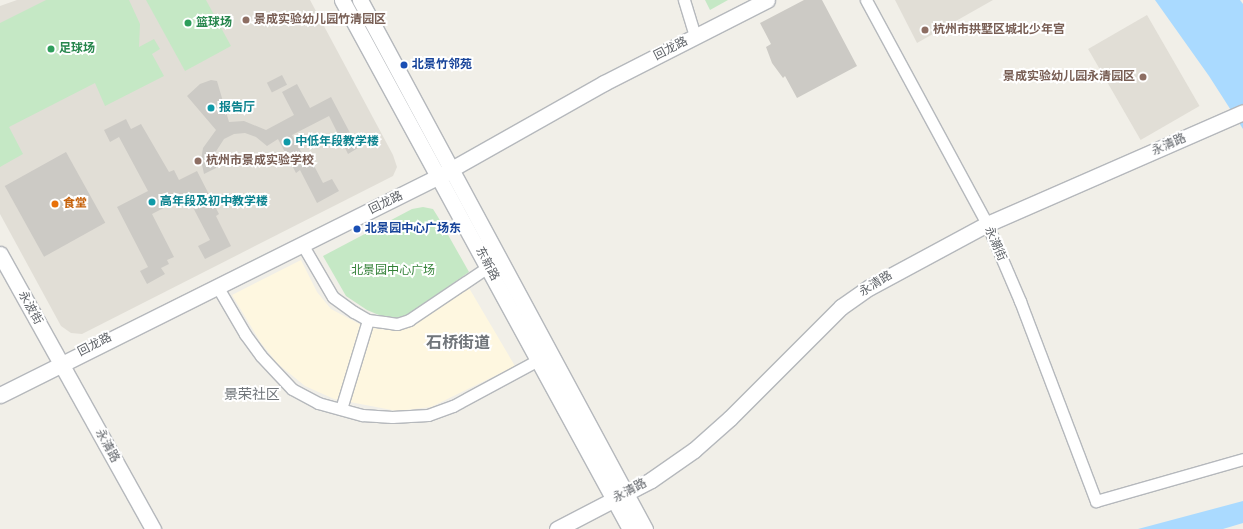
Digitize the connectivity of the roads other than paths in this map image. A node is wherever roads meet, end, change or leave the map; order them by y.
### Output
1 (342, 0) edge
2 (360, 0) edge
3 (684, 0) edge
4 (767, 0) edge
5 (866, 0) edge
6 (695, 37) junction
7 (1243, 112) edge
8 (453, 168) junction
9 (439, 176) junction
10 (987, 224) junction
11 (302, 244) junction
12 (0, 254) edge
13 (488, 267) junction
14 (217, 286) junction
15 (368, 320) junction
16 (538, 360) junction
17 (60, 363) junction
18 (0, 395) edge
19 (341, 409) junction
20 (1243, 459) edge
21 (619, 497) junction
22 (153, 529) edge
23 (557, 529) edge
24 (630, 529) edge
25 (645, 529) edge

1 - 9 street, 东新路
2 - 8 street, 东新路
3 - 6 street
4 - 6 street, 回龙路
5 - 10 street, 永潮街
6 - 8 street, 回龙路
7 - 10 street, 永清路
8 - 9 street, 回龙路
8 - 21 street, 东新路
9 - 11 street, 回龙路
9 - 13 street, 东新路
10 - 20 street, 永潮街
10 - 21 street, 永清路
11 - 14 street, 回龙路
11 - 15 street
12 - 17 street, 永波街
13 - 15 street
13 - 16 street, 东新路
14 - 17 street, 回龙路
14 - 19 street
15 - 19 street
16 - 19 street
16 - 21 street, 东新路
17 - 18 street, 回龙路
17 - 22 street, 永清路
21 - 23 street, 永清路
21 - 24 street, 东新路
21 - 25 street, 东新路

